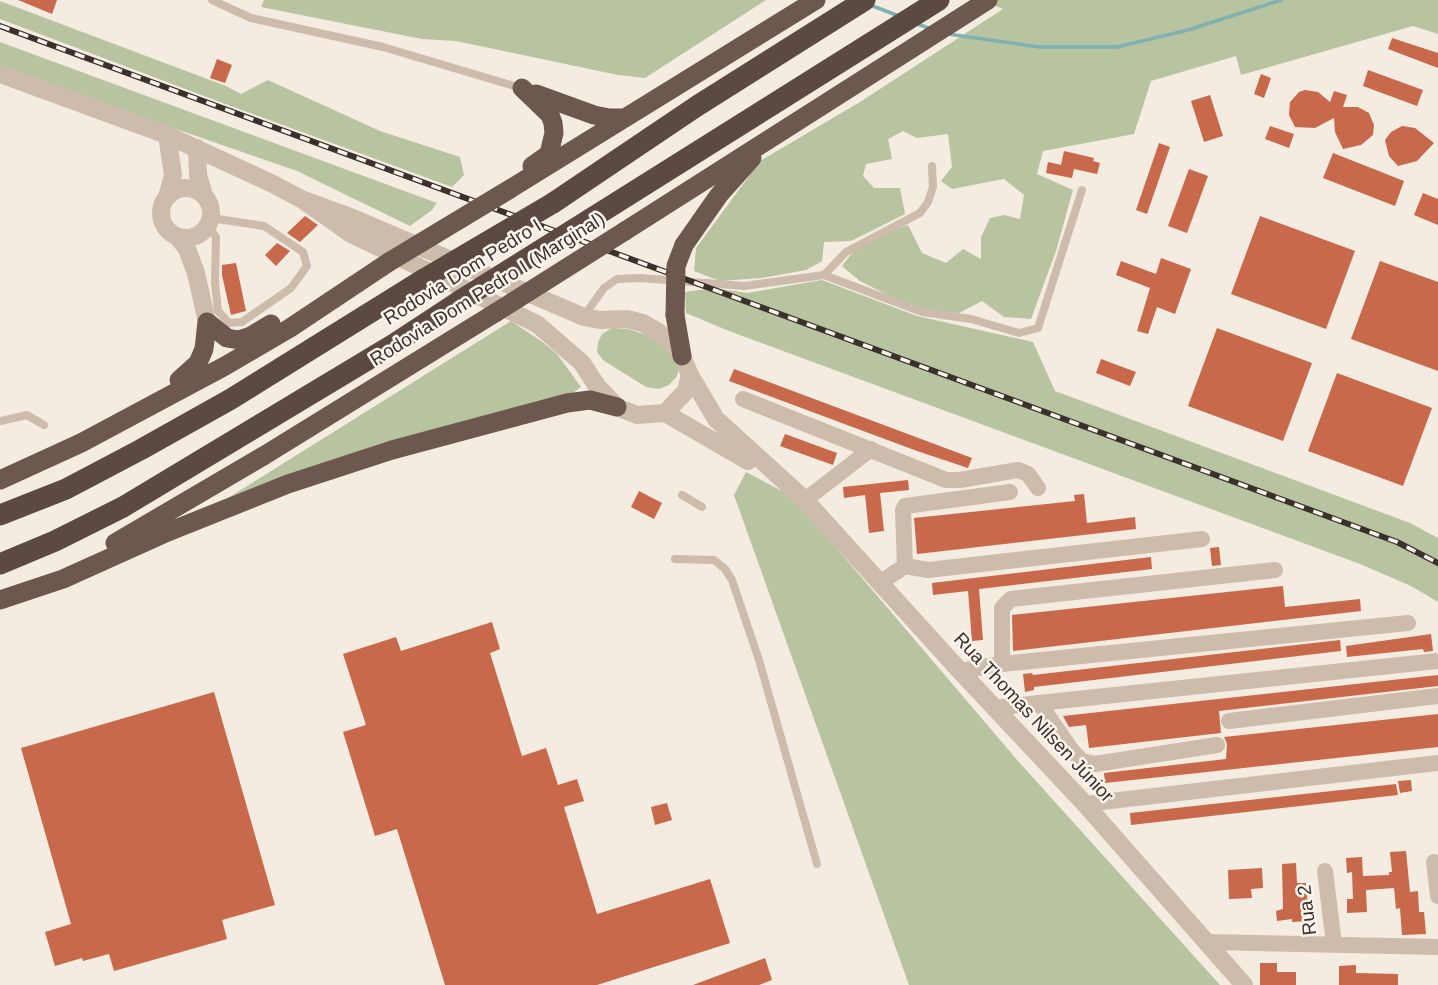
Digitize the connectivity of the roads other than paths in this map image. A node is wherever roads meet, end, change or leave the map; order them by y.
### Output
1 (212, 0) edge
2 (816, 0) edge
3 (865, 0) edge
4 (939, 0) edge
5 (989, 0) edge
6 (0, 75) edge
7 (522, 88) junction
8 (625, 118) junction
9 (778, 132) junction
10 (167, 135) junction
11 (197, 148) junction
12 (932, 166) dead end
13 (510, 189) junction
14 (1082, 190) dead end
15 (204, 195) junction
16 (167, 197) junction
17 (301, 199) junction
18 (207, 225) junction
19 (178, 237) junction
20 (196, 273) junction
21 (824, 275) junction
22 (356, 285) junction
23 (592, 319) junction
24 (207, 322) junction
25 (682, 356) junction
26 (690, 376) junction
27 (743, 399) dead end
28 (617, 407) junction
29 (137, 412) junction
30 (665, 413) junction
31 (0, 421) edge
32 (44, 425) dead end
33 (734, 444) junction
34 (871, 449) junction
35 (0, 480) edge
36 (1038, 488) dead end
37 (1010, 492) dead end
38 (682, 495) dead end
39 (805, 500) junction
40 (702, 507) dead end
41 (0, 515) edge
42 (1202, 539) dead end
43 (675, 559) dead end
44 (0, 564) edge
45 (905, 566) junction
46 (1275, 570) dead end
47 (881, 582) junction
48 (0, 599) edge
49 (1408, 623) dead end
50 (1438, 661) edge
51 (1002, 664) junction
52 (960, 671) junction
53 (1438, 696) edge
54 (1039, 703) junction
55 (995, 708) junction
56 (1229, 721) dead end
57 (1217, 746) dead end
58 (1438, 763) edge
59 (1085, 804) junction
60 (1434, 862) dead end
61 (817, 864) dead end
62 (1325, 871) dead end
63 (1438, 896) edge
64 (1208, 942) junction
65 (1334, 944) junction
66 (1438, 947) edge
67 (1244, 985) edge

1 - 7 lane
2 - 8 highway
3 - 41 highway, Rodovia Dom Pedro I, bridge
4 - 44 highway, Rodovia Dom Pedro I, bridge
5 - 9 highway, Rodovia Dom Pedro I (Marginal)
6 - 10 street
7 - 8 highway
7 - 13 highway
8 - 13 highway
9 - 25 highway, bridge
9 - 48 highway, Rodovia Dom Pedro I (Marginal), bridge
10 - 11 street
10 - 16 street
11 - 15 street
11 - 17 street
12 - 21 lane
13 - 22 highway, bridge
14 - 21 lane
15 - 16 street
15 - 18 street
16 - 19 street
17 - 23 street
17 - 28 street
18 - 18 lane
18 - 19 street
18 - 20 street
19 - 20 street
20 - 24 street
21 - 23 lane
22 - 24 highway
22 - 29 highway
23 - 25 street, Rua Thomas Nilsen Júnior
24 - 29 highway
25 - 26 street, Rua Thomas Nilsen Júnior
26 - 30 street
26 - 33 street, Rua Thomas Nilsen Júnior
27 - 34 street
28 - 30 street, Rua Thomas Nilsen Júnior
28 - 48 highway
29 - 35 highway
30 - 33 street, Rua Thomas Nilsen Júnior
31 - 32 lane
33 - 39 street, Rua Thomas Nilsen Júnior
34 - 36 street
34 - 39 street
37 - 45 street
38 - 40 lane
39 - 47 street, Rua Thomas Nilsen Júnior
42 - 45 street
43 - 61 lane
45 - 47 street
46 - 51 street
47 - 52 street, Rua Thomas Nilsen Júnior
49 - 51 street
50 - 54 street
51 - 52 street
52 - 55 street, Rua Thomas Nilsen Júnior
53 - 56 street
54 - 55 street
54 - 57 street
55 - 59 street, Rua Thomas Nilsen Júnior
58 - 59 street
59 - 64 street, Rua Thomas Nilsen Júnior
60 - 63 street
62 - 65 street, Rua 2
64 - 65 street
64 - 67 street, Rua Thomas Nilsen Júnior
65 - 66 street

